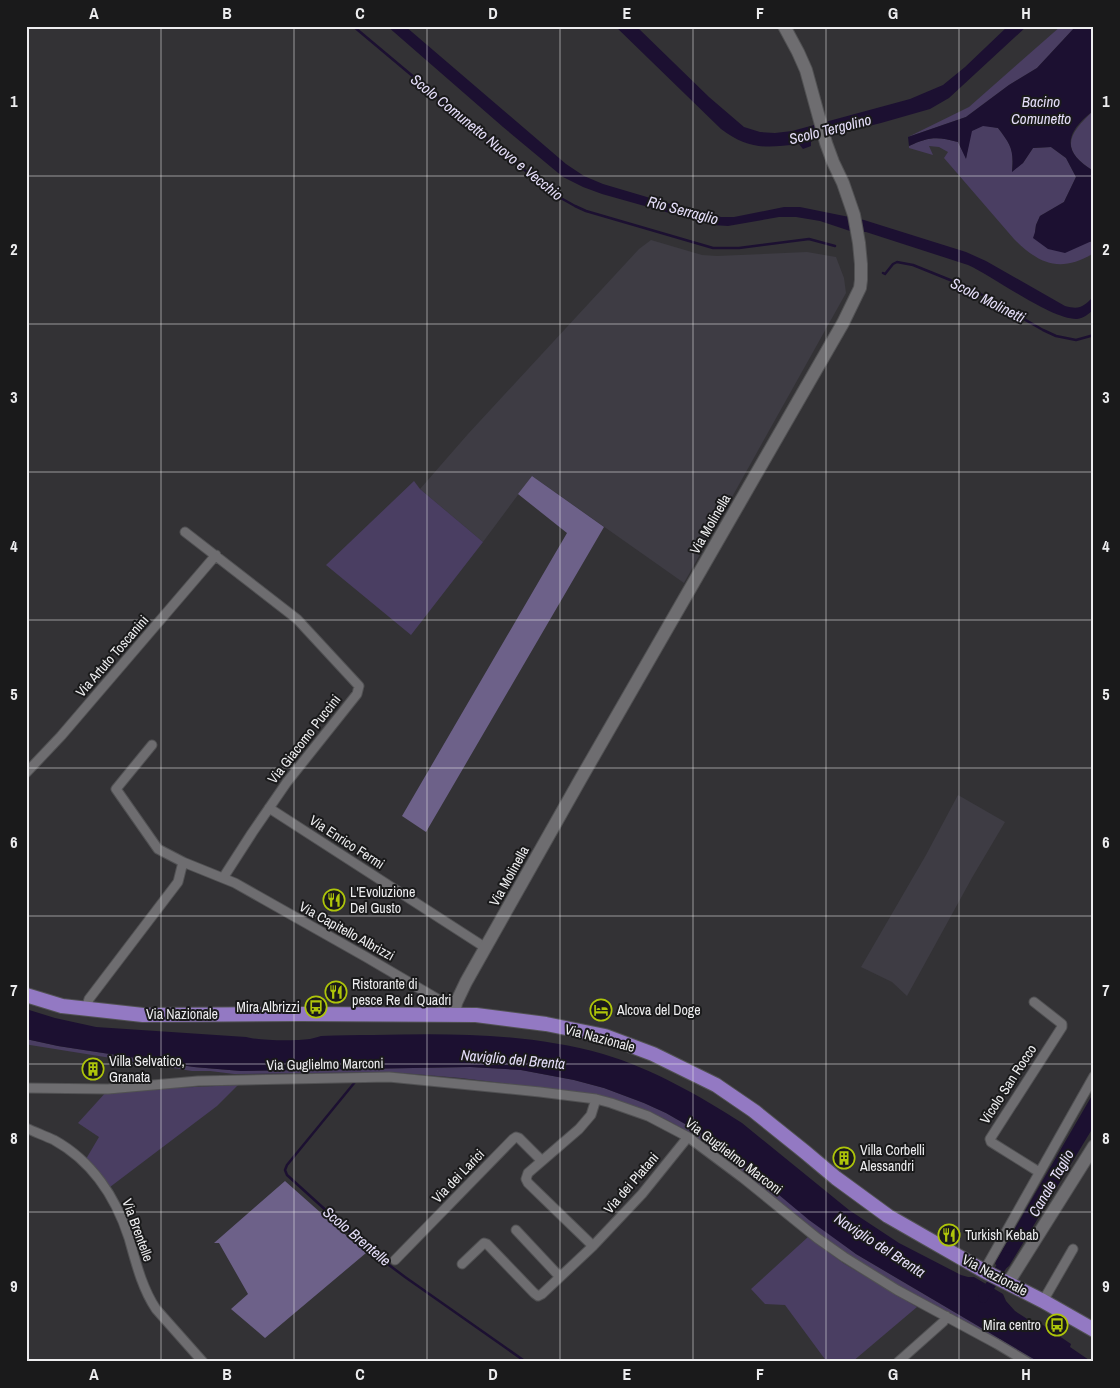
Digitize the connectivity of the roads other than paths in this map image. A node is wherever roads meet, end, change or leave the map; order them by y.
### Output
1 (784, 26) edge
2 (185, 532) dead end
3 (216, 555) junction
4 (152, 745) dead end
5 (26, 773) edge
6 (269, 808) junction
7 (183, 862) junction
8 (224, 878) junction
9 (486, 948) junction
10 (26, 995) edge
11 (1034, 1002) dead end
12 (86, 1009) junction
13 (448, 1009) junction
14 (1094, 1076) edge
15 (26, 1088) edge
16 (596, 1099) junction
17 (26, 1128) edge
18 (688, 1137) junction
19 (1094, 1146) edge
20 (542, 1161) junction
21 (1039, 1172) junction
22 (516, 1230) dead end
23 (593, 1246) junction
24 (1073, 1249) dead end
25 (395, 1260) dead end
26 (462, 1264) dead end
27 (986, 1271) junction
28 (560, 1277) junction
29 (1005, 1282) junction
30 (1043, 1301) junction
31 (946, 1316) junction
32 (1094, 1330) edge
33 (203, 1362) edge
34 (898, 1362) edge
35 (1027, 1362) edge

1 - 9 street, Via Molinella
2 - 3 street, Via Giacomo Puccini
3 - 5 street, Via Artuto Toscanini
3 - 6 street, Via Giacomo Puccini
4 - 7 street, Via Capitello Albrizzi
6 - 8 street, Via Giacomo Puccini
6 - 9 street, Via Enrico Fermi
7 - 8 street, Via Capitello Albrizzi
7 - 12 street
8 - 13 street, Via Capitello Albrizzi
9 - 13 street, Via Molinella
10 - 12 main road, Via Nazionale
11 - 21 street, Vicolo San Rocco
12 - 13 main road, Via Nazionale
13 - 27 main road, Via Nazionale
14 - 21 street
15 - 16 street, Via Guglielmo Marconi
16 - 18 street, Via Guglielmo Marconi
16 - 20 street
17 - 33 street, Via Brentelle
18 - 23 street, Via dei Platani
18 - 31 street, Via Guglielmo Marconi
19 - 29 street
20 - 23 street
20 - 25 street, Via dei Larici
21 - 27 street
22 - 28 street
23 - 28 street, Via dei Platani
24 - 30 street
26 - 28 street, Via dei Platani
27 - 29 main road, Via Nazionale
29 - 30 main road, Via Nazionale
30 - 32 main road, Via Nazionale
31 - 34 street
31 - 35 street, Via Guglielmo Marconi

